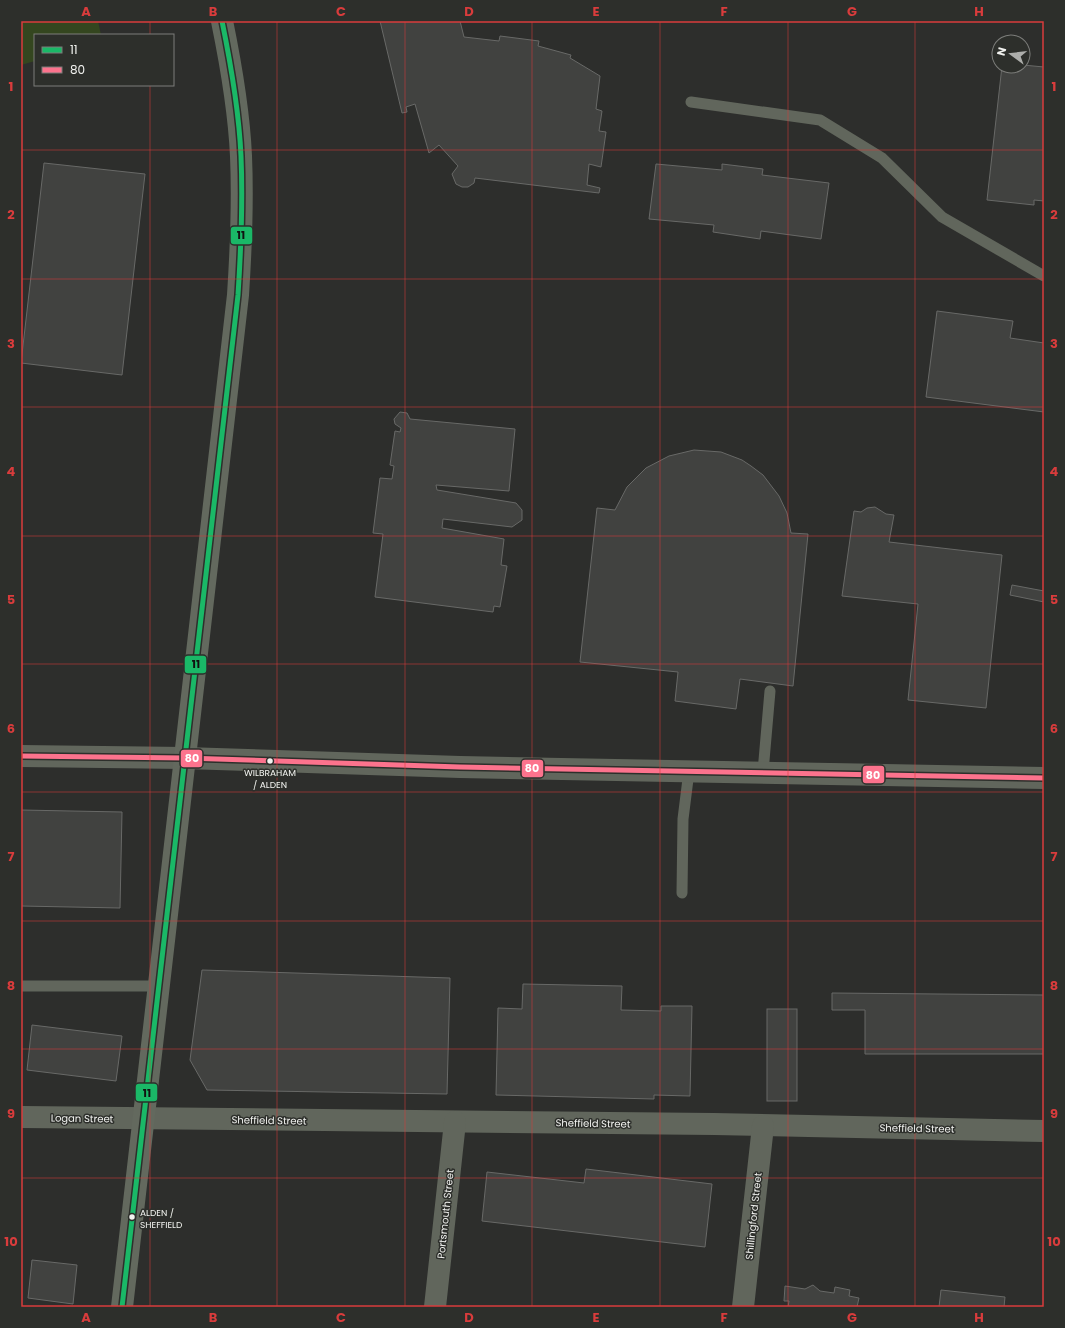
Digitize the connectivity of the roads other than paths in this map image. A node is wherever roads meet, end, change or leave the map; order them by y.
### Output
1 (222, 21) edge
2 (691, 102) dead end
3 (1044, 276) edge
4 (770, 691) dead end
5 (21, 756) edge
6 (185, 758) junction
7 (689, 771) junction
8 (763, 772) junction
9 (1044, 778) edge
10 (682, 893) dead end
11 (21, 986) edge
12 (158, 986) junction
13 (21, 1117) edge
14 (143, 1118) junction
15 (455, 1122) junction
16 (763, 1126) junction
17 (1044, 1131) edge
18 (122, 1307) edge
19 (435, 1307) edge
20 (743, 1307) edge

1 - 6 main road
2 - 3 lane
4 - 8 lane
5 - 6 street
6 - 7 street
6 - 12 main road
7 - 8 street
7 - 10 lane
8 - 9 street
11 - 12 lane
12 - 14 main road
13 - 14 street, Logan Street
14 - 15 street, Sheffield Street
14 - 18 main road
15 - 16 street, Sheffield Street
15 - 19 street, Portsmouth Street
16 - 17 street, Sheffield Street
16 - 20 street, Shillingford Street

